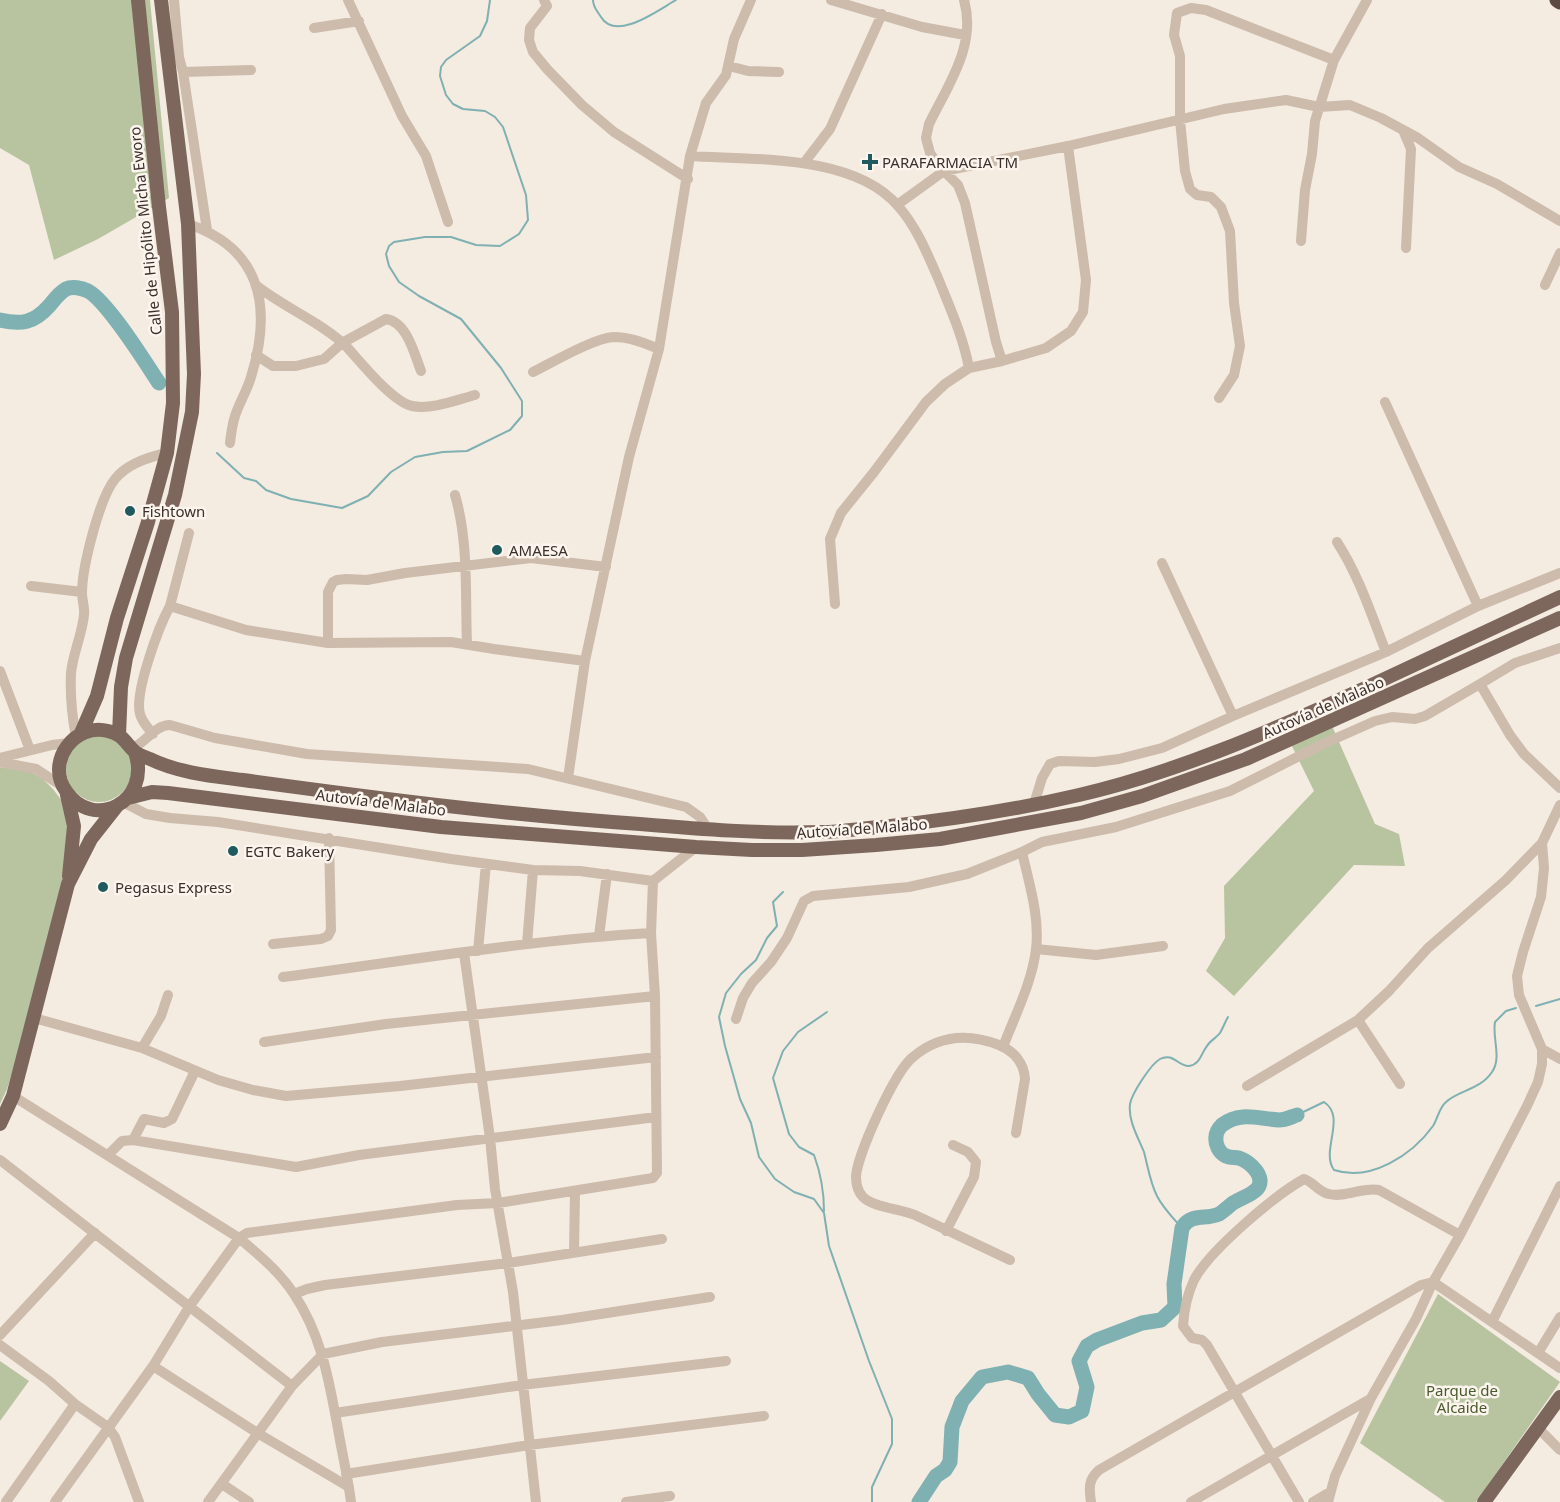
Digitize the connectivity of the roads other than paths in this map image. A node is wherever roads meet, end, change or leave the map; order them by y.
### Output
1 (138, 0) edge
2 (161, 0) edge
3 (174, 0) edge
4 (348, 0) edge
5 (544, 0) edge
6 (751, 0) edge
7 (831, 0) edge
8 (964, 0) edge
9 (1367, 0) edge
10 (882, 14) junction
11 (359, 21) junction
12 (314, 28) dead end
13 (965, 35) junction
14 (1334, 60) junction
15 (729, 66) junction
16 (251, 70) dead end
17 (183, 72) junction
18 (778, 72) dead end
19 (1318, 107) junction
20 (1180, 120) junction
21 (1403, 130) junction
22 (1068, 146) junction
23 (690, 156) junction
24 (804, 163) junction
25 (944, 171) junction
26 (688, 179) junction
27 (897, 205) junction
28 (1560, 221) edge
29 (448, 222) dead end
30 (188, 224) junction
31 (207, 230) junction
32 (1301, 241) dead end
33 (1406, 248) dead end
34 (1560, 253) edge
35 (1545, 285) dead end
36 (257, 286) junction
37 (342, 343) junction
38 (659, 349) junction
39 (256, 355) junction
40 (1002, 361) junction
41 (969, 368) junction
42 (421, 371) dead end
43 (533, 372) dead end
44 (475, 395) dead end
45 (1219, 398) dead end
46 (1385, 402) dead end
47 (230, 443) dead end
48 (167, 453) junction
49 (455, 495) dead end
50 (189, 533) dead end
51 (1337, 542) dead end
52 (1162, 563) dead end
53 (464, 566) junction
54 (606, 567) junction
55 (1560, 573) edge
56 (31, 586) dead end
57 (82, 592) junction
58 (1560, 597) edge
59 (835, 604) dead end
60 (170, 606) junction
61 (1479, 606) junction
62 (1560, 618) edge
63 (328, 643) junction
64 (467, 644) junction
65 (1560, 648) edge
66 (1386, 652) junction
67 (585, 661) junction
68 (0, 671) edge
69 (1479, 684) junction
70 (1233, 716) junction
71 (153, 734) junction
72 (119, 735) junction
73 (75, 738) junction
74 (30, 750) junction
75 (134, 750) junction
76 (0, 760) edge
77 (568, 778) junction
78 (1560, 788) edge
79 (64, 789) junction
80 (123, 802) junction
81 (1034, 804) junction
82 (1560, 805) edge
83 (708, 829) junction
84 (329, 838) junction
85 (1542, 843) junction
86 (696, 847) junction
87 (1022, 852) junction
88 (486, 864) junction
89 (533, 870) junction
90 (607, 874) junction
91 (653, 881) junction
92 (68, 884) junction
93 (651, 933) junction
94 (599, 936) junction
95 (273, 944) dead end
96 (527, 944) junction
97 (1163, 946) dead end
98 (1036, 949) junction
99 (478, 951) junction
100 (464, 952) junction
101 (283, 977) dead end
102 (168, 995) dead end
103 (655, 996) junction
104 (471, 1015) junction
105 (34, 1018) junction
106 (736, 1019) dead end
107 (1358, 1020) junction
108 (264, 1042) dead end
109 (1003, 1047) junction
110 (142, 1048) junction
111 (1542, 1049) junction
112 (656, 1057) junction
113 (1560, 1059) edge
114 (195, 1071) junction
115 (481, 1076) junction
116 (1400, 1084) dead end
117 (1246, 1086) dead end
118 (13, 1096) junction
119 (656, 1117) junction
120 (0, 1124) edge
121 (1016, 1133) dead end
122 (490, 1138) junction
123 (133, 1140) junction
124 (953, 1144) dead end
125 (108, 1155) junction
126 (0, 1160) edge
127 (1560, 1186) edge
128 (575, 1191) junction
129 (498, 1203) junction
130 (946, 1231) junction
131 (95, 1233) junction
132 (1460, 1235) junction
133 (238, 1238) junction
134 (662, 1239) dead end
135 (574, 1252) junction
136 (1010, 1260) dead end
137 (508, 1263) junction
138 (1433, 1282) junction
139 (294, 1294) junction
140 (710, 1298) dead end
141 (189, 1307) junction
142 (1560, 1317) edge
143 (1492, 1322) junction
144 (516, 1324) junction
145 (0, 1335) edge
146 (0, 1345) edge
147 (1538, 1353) junction
148 (323, 1354) junction
149 (726, 1361) dead end
150 (153, 1366) junction
151 (1560, 1368) edge
152 (522, 1385) junction
153 (292, 1386) junction
154 (1236, 1392) junction
155 (1560, 1396) edge
156 (1371, 1398) junction
157 (75, 1404) junction
158 (335, 1413) junction
159 (764, 1416) dead end
160 (108, 1427) junction
161 (1538, 1428) junction
162 (259, 1434) junction
163 (529, 1445) junction
164 (1560, 1450) edge
165 (1273, 1456) junction
166 (346, 1474) junction
167 (222, 1484) junction
168 (349, 1487) junction
169 (670, 1496) dead end
170 (1329, 1497) edge
171 (1489, 1500) edge
172 (6, 1502) edge
173 (55, 1502) edge
174 (139, 1502) edge
175 (208, 1502) edge
176 (249, 1502) edge
177 (351, 1502) edge
178 (536, 1502) edge
179 (626, 1502) edge
180 (1092, 1502) edge
181 (1191, 1502) edge
182 (1299, 1502) edge
183 (1312, 1502) edge

1 - 48 main road, Calle de Hipólito Micha Eworo
2 - 30 main road
3 - 17 street
4 - 11 street
5 - 26 street
6 - 15 street
7 - 10 street
8 - 13 street
9 - 14 street
10 - 13 street
10 - 24 street
11 - 12 street
11 - 29 street
13 - 25 street
14 - 19 street
14 - 20 street
15 - 18 street
15 - 23 street
16 - 17 street
17 - 31 street
19 - 20 street
19 - 21 street
19 - 32 street
20 - 22 street
20 - 45 street
21 - 28 street
21 - 33 street
22 - 25 street
22 - 40 street
23 - 24 street
23 - 26 street
24 - 27 street
25 - 27 street
25 - 40 street
26 - 38 street
27 - 41 street
30 - 31 street
30 - 72 main road
31 - 36 street
34 - 35 street
36 - 37 street
36 - 39 street
37 - 39 street
37 - 42 street
37 - 44 street
38 - 43 street
38 - 54 street
39 - 47 street
40 - 41 street
41 - 59 street
46 - 61 street
48 - 57 street
48 - 73 main road, Calle de Hipólito Micha Eworo
49 - 53 street
50 - 60 street
51 - 66 street
52 - 70 street
53 - 54 street
53 - 63 street
53 - 64 street
54 - 67 street
55 - 61 street
56 - 57 street
57 - 73 street
58 - 81 main road, Autovía de Malabo
60 - 63 street
60 - 71 street
61 - 66 street
62 - 86 main road, Autovía de Malabo
63 - 64 street
64 - 67 street
65 - 69 street
66 - 70 street
67 - 77 street
68 - 74 street
69 - 78 street
69 - 87 street
70 - 81 street
71 - 75 street
71 - 77 street
72 - 73 main road
72 - 75 main road
73 - 74 street
73 - 79 main road
74 - 76 street
75 - 80 main road
75 - 83 main road, Autovía de Malabo
76 - 79 street
77 - 83 street
79 - 80 main road
79 - 92 main road
80 - 84 street
80 - 86 main road, Autovía de Malabo
80 - 92 main road
81 - 83 main road, Autovía de Malabo
82 - 85 street
84 - 88 street
84 - 95 street
85 - 107 street
85 - 111 street
86 - 91 street
87 - 98 street
87 - 106 street
88 - 89 street
88 - 99 street
89 - 90 street
89 - 96 street
90 - 91 street
90 - 94 street
91 - 93 street
92 - 105 main road
93 - 94 street
93 - 103 street
94 - 96 street
96 - 99 street
97 - 98 street
98 - 109 street
99 - 100 street
100 - 101 street
100 - 104 street
102 - 110 street
103 - 104 street
103 - 112 street
104 - 108 street
104 - 115 street
105 - 110 street
105 - 118 main road
107 - 116 street
107 - 117 street
109 - 121 street
109 - 130 street
110 - 114 street
111 - 113 street
111 - 132 street
112 - 115 street
112 - 119 street
114 - 115 street
114 - 123 street
115 - 122 street
118 - 120 main road
118 - 125 street
119 - 122 street
119 - 128 street
122 - 123 street
122 - 129 street
123 - 125 street
124 - 130 street
125 - 133 street
126 - 131 street
127 - 143 street
128 - 129 street
128 - 135 street
129 - 133 street
129 - 137 street
130 - 136 street
131 - 141 street
131 - 145 street
132 - 138 street
132 - 154 street
133 - 139 street
133 - 141 street
134 - 135 street
135 - 137 street
137 - 139 street
137 - 144 street
138 - 143 street
138 - 154 street
138 - 156 street
139 - 148 street
140 - 144 street
141 - 150 street
141 - 153 street
142 - 147 street
143 - 147 street
144 - 148 street
144 - 152 street
146 - 157 street
147 - 151 street
148 - 153 street
148 - 158 street
149 - 152 street
150 - 160 street
150 - 162 street
152 - 158 street
152 - 163 street
153 - 162 street
154 - 165 street
154 - 180 street
155 - 161 main road
156 - 165 street
156 - 170 street
157 - 160 street
157 - 172 street
158 - 166 street
159 - 163 street
160 - 173 street
160 - 174 street
161 - 164 street
161 - 171 main road
162 - 167 street
162 - 168 street
163 - 166 street
163 - 178 street
165 - 181 street
165 - 182 street
166 - 168 street
167 - 175 street
167 - 176 street
168 - 177 street
169 - 179 street
170 - 183 street

